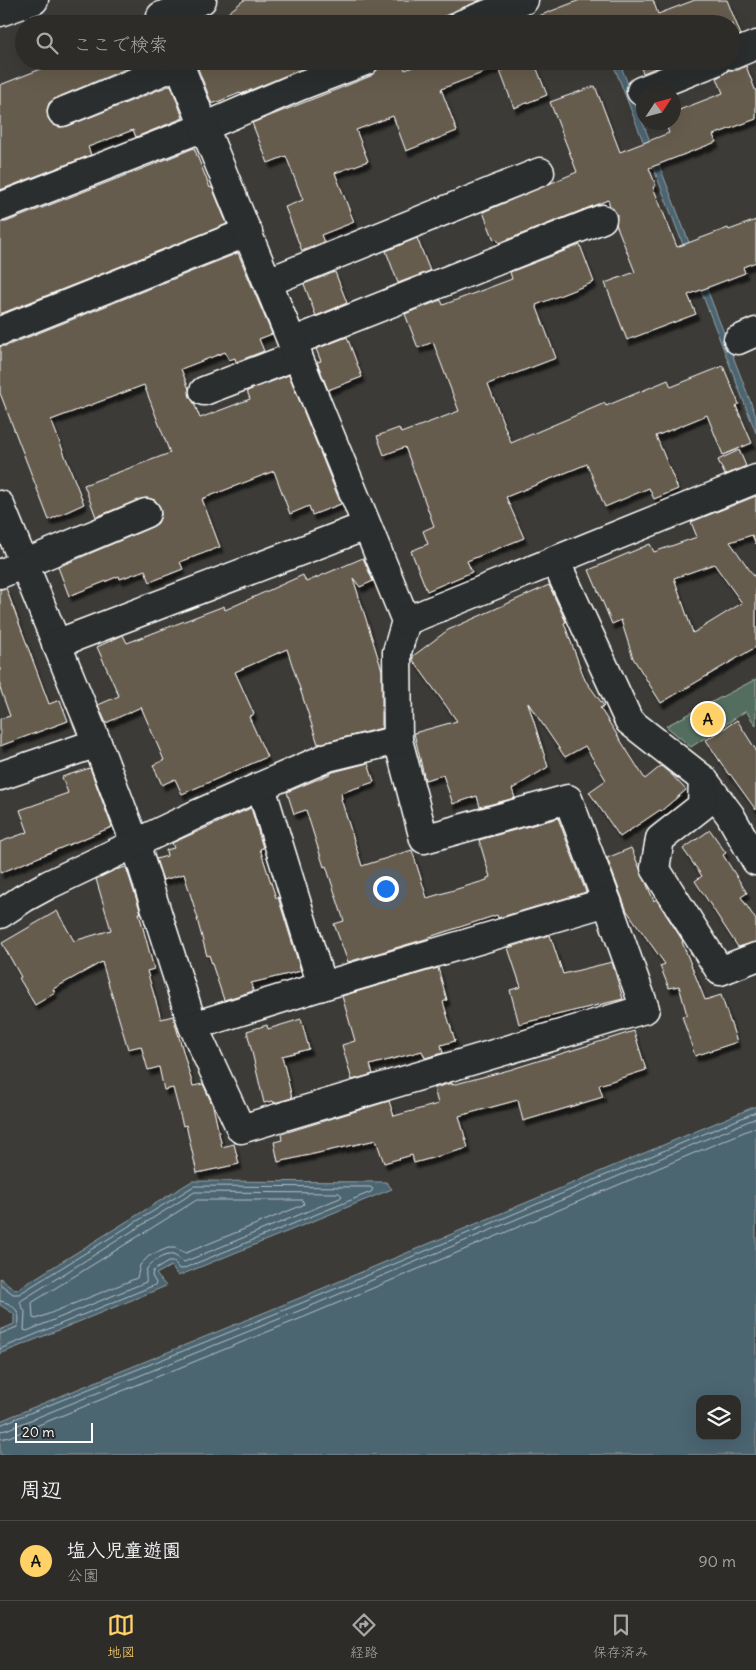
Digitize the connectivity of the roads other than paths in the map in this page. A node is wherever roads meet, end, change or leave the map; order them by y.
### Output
1 (34, 0) edge
2 (202, 0) edge
3 (524, 0) edge
4 (0, 12) edge
5 (160, 13) edge
6 (485, 15) edge
7 (756, 45) edge
8 (741, 51) edge
9 (162, 70) edge
10 (182, 70) edge
11 (343, 70) edge
12 (694, 70) edge
13 (656, 85) edge
14 (62, 112) dead end
15 (204, 127) junction
16 (540, 172) dead end
17 (0, 207) edge
18 (602, 219) dead end
19 (248, 232) junction
20 (268, 282) junction
21 (0, 331) edge
22 (295, 349) junction
23 (204, 391) dead end
24 (756, 479) edge
25 (0, 505) edge
26 (146, 513) dead end
27 (366, 526) junction
28 (555, 560) junction
29 (11, 569) edge
30 (406, 621) junction
31 (56, 644) junction
32 (398, 740) junction
33 (97, 743) junction
34 (0, 776) edge
35 (703, 778) junction
36 (260, 787) junction
37 (135, 843) junction
38 (756, 861) edge
39 (607, 902) junction
40 (0, 914) edge
41 (756, 957) edge
42 (322, 986) junction
43 (193, 1026) junction

1 - 4 street
2 - 5 street
3 - 6 street
7 - 8 street
9 - 14 street
10 - 15 street
11 - 15 street
12 - 13 street
15 - 17 street
15 - 19 street
16 - 20 street
18 - 22 street
19 - 20 street
19 - 21 street
20 - 22 street
22 - 23 street
22 - 27 street
24 - 28 street
25 - 29 street
26 - 29 street
27 - 30 street
27 - 31 street
28 - 30 street
28 - 35 street
29 - 31 street
30 - 32 street
31 - 33 street
32 - 36 street
32 - 39 street
33 - 34 street
33 - 37 street
35 - 38 street
35 - 41 street
36 - 37 street
36 - 42 street
37 - 40 street
37 - 43 street
39 - 42 street
39 - 43 street
42 - 43 street

